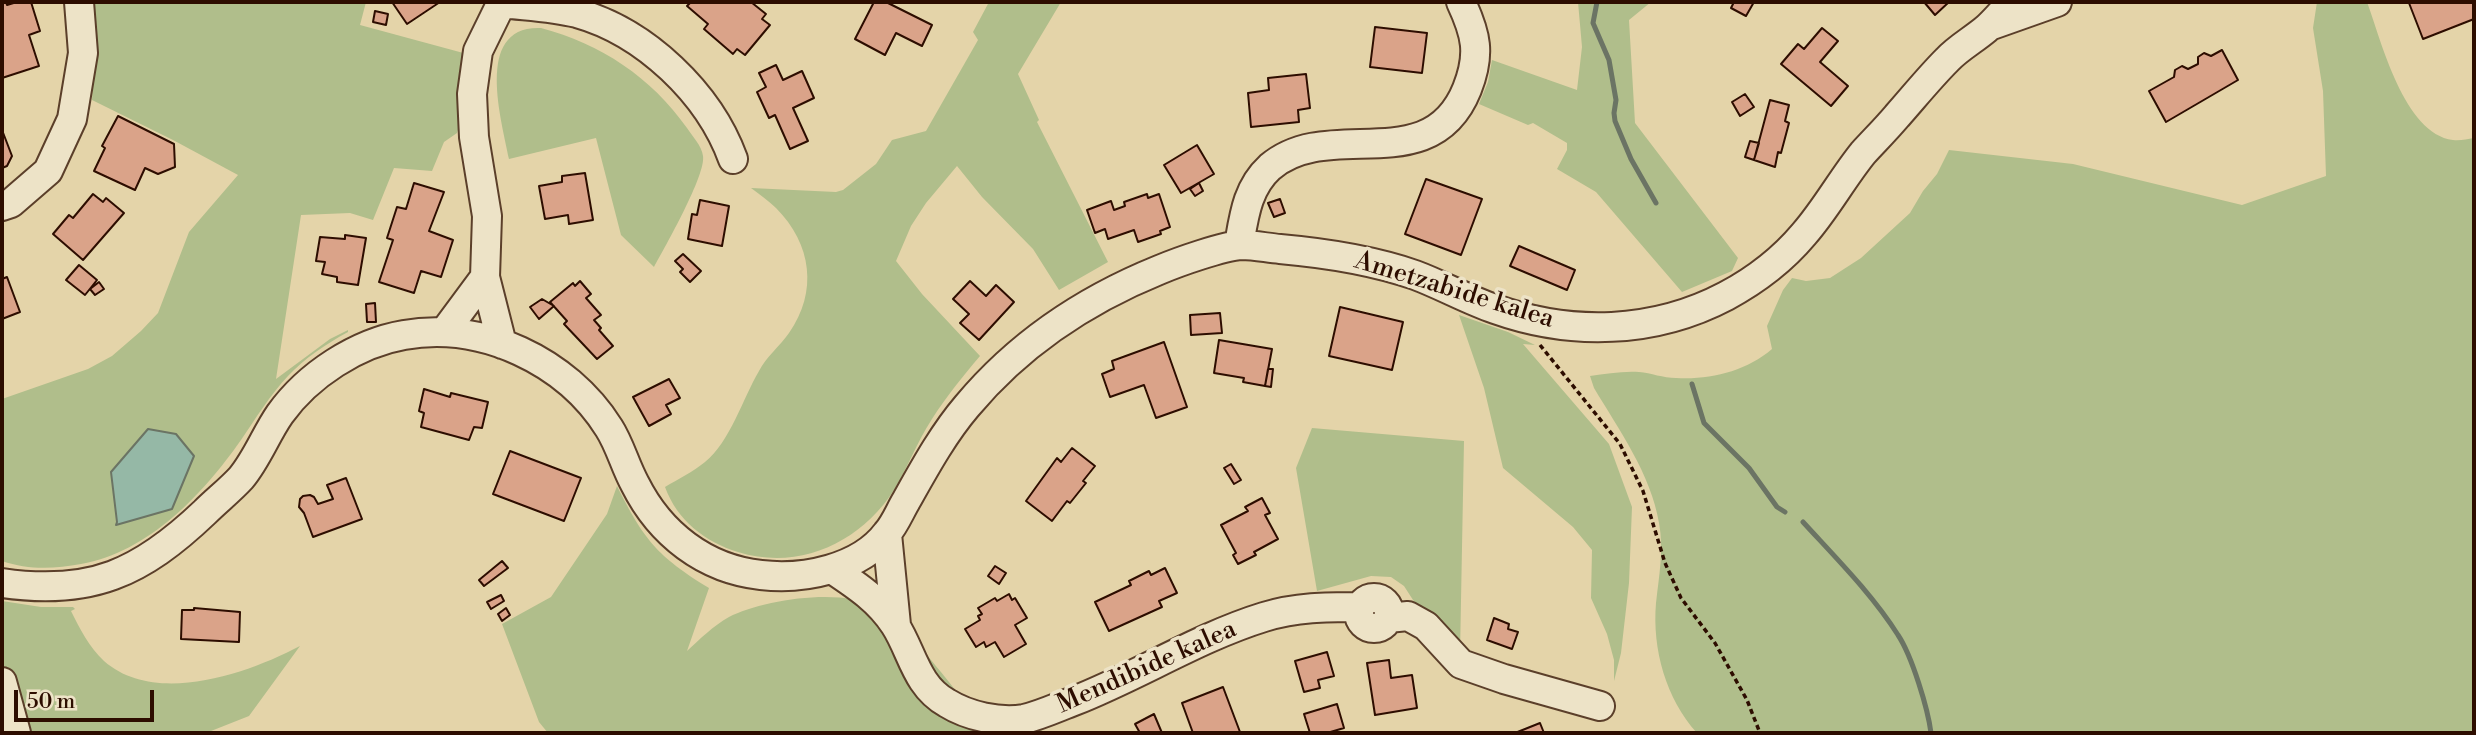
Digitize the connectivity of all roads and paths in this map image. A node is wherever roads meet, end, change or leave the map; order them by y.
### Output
1 (79, 2) edge
2 (502, 2) edge
3 (1461, 2) edge
4 (2012, 2) edge
5 (2057, 2) edge
6 (1990, 26) junction
7 (733, 159) dead end
8 (2, 206) edge
9 (1239, 245) junction
10 (485, 277) junction
11 (1521, 317) junction
12 (445, 331) junction
13 (502, 344) junction
14 (887, 534) junction
15 (832, 569) junction
16 (2, 583) edge
17 (896, 625) junction
18 (2, 682) edge
19 (1600, 706) dead end
20 (16, 733) edge
21 (1760, 733) edge

1 - 8 street
2 - 7 street
2 - 10 street
3 - 9 street
4 - 6 street, Ametzabide kalea
5 - 6 street
6 - 11 street, Ametzabide kalea
9 - 11 street, Ametzabide kalea
9 - 14 street, Ametzabide kalea
10 - 12 street
10 - 13 street
11 - 21 path
12 - 13 street
12 - 16 street
13 - 15 street
14 - 15 street
14 - 17 street
15 - 17 street
17 - 19 street, Mendibide kalea
18 - 20 street

